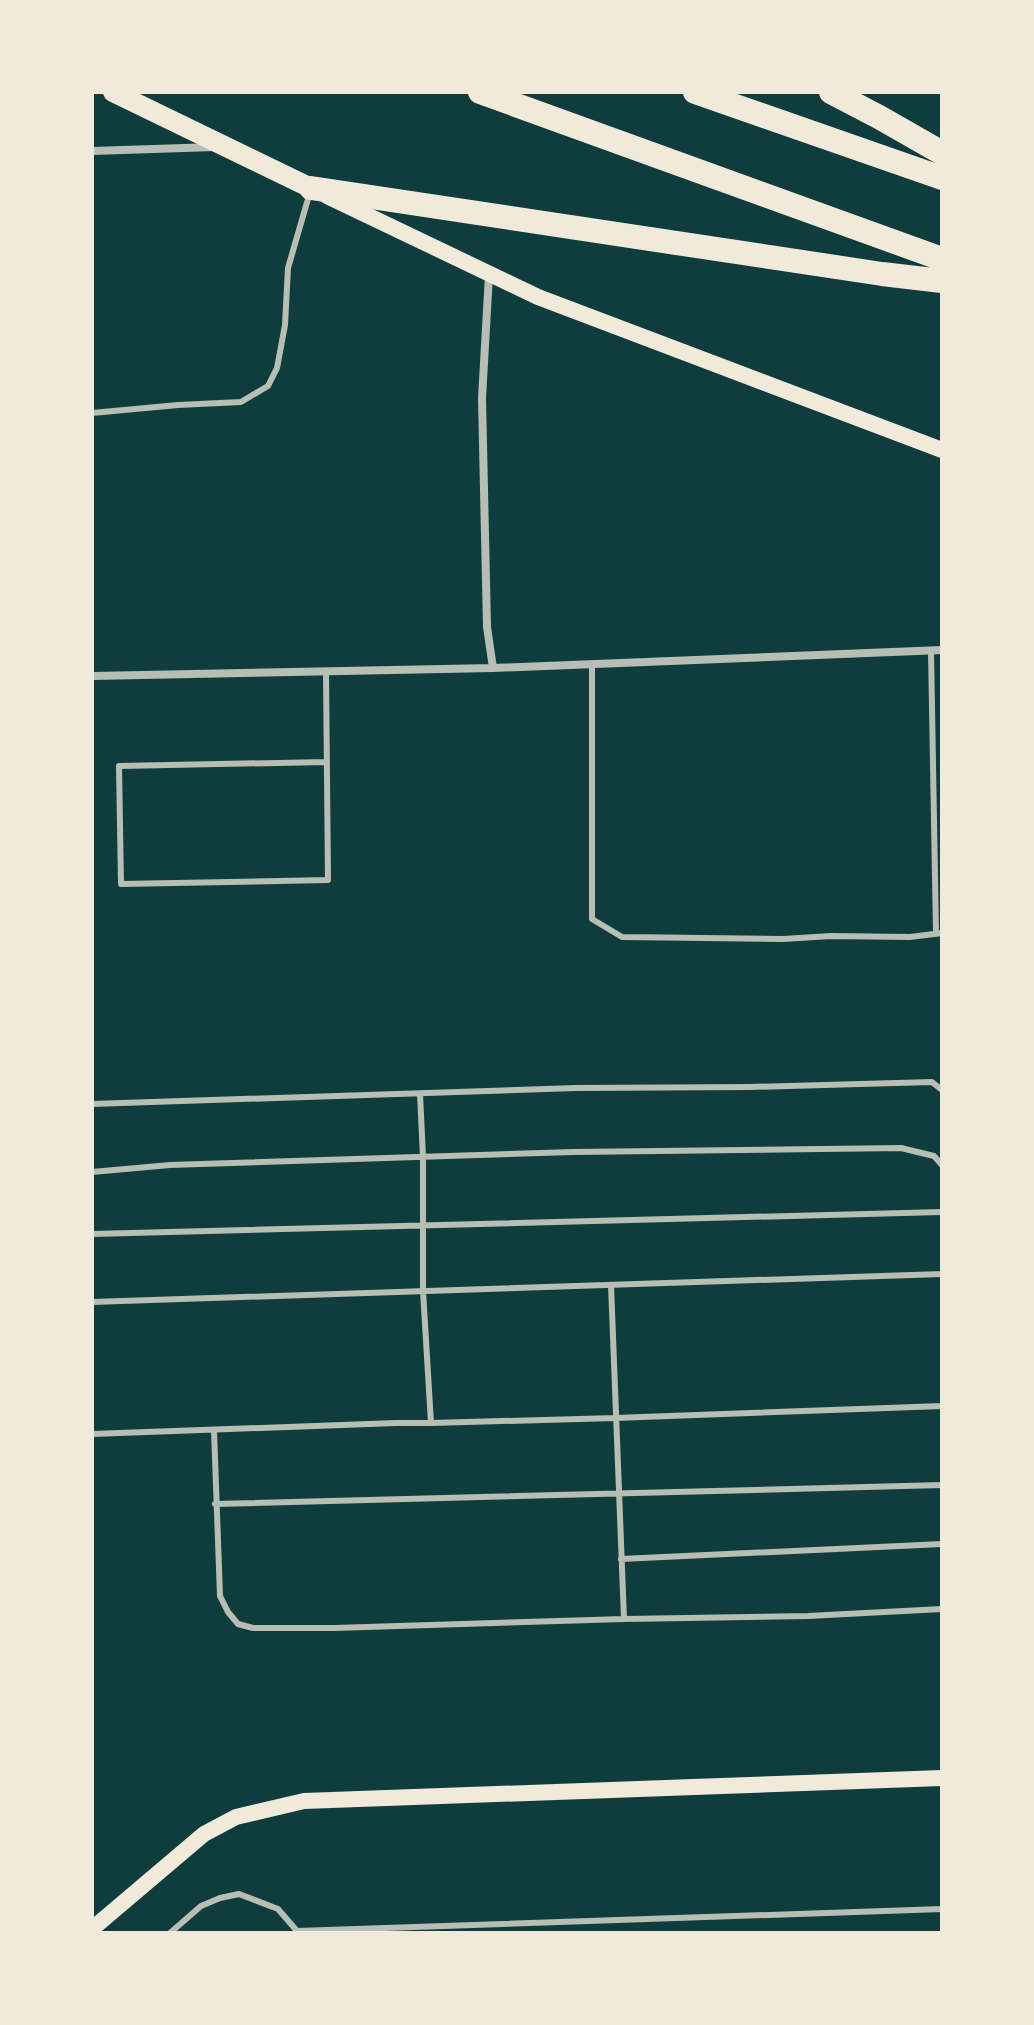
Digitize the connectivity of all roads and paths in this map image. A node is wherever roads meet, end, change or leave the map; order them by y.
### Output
1 (113, 92) edge
2 (480, 92) edge
3 (695, 92) edge
4 (831, 92) edge
5 (224, 147) junction
6 (92, 151) edge
7 (942, 153) edge
8 (942, 178) edge
9 (311, 188) junction
10 (942, 259) edge
11 (489, 275) junction
12 (942, 281) edge
13 (92, 413) edge
14 (942, 450) edge
15 (942, 650) edge
16 (931, 651) junction
17 (592, 664) junction
18 (493, 668) junction
19 (326, 672) junction
20 (92, 676) edge
21 (326, 762) junction
22 (939, 933) edge
23 (942, 1090) edge
24 (420, 1094) junction
25 (92, 1104) edge
26 (423, 1157) junction
27 (942, 1165) edge
28 (92, 1172) edge
29 (942, 1212) edge
30 (422, 1225) junction
31 (92, 1234) edge
32 (942, 1274) edge
33 (611, 1285) junction
34 (423, 1291) junction
35 (92, 1302) edge
36 (942, 1406) edge
37 (615, 1418) junction
38 (431, 1423) junction
39 (214, 1430) junction
40 (92, 1434) edge
41 (942, 1485) edge
42 (618, 1493) junction
43 (215, 1504) junction
44 (942, 1544) edge
45 (621, 1559) junction
46 (942, 1609) edge
47 (624, 1619) junction
48 (942, 1778) edge
49 (942, 1909) edge
50 (94, 1923) edge
51 (297, 1932) edge
52 (170, 1933) edge

1 - 5 main road
2 - 10 highway
3 - 8 highway
4 - 7 highway
5 - 6 street
5 - 9 main road
9 - 11 main road
9 - 12 highway
9 - 13 lane
11 - 14 main road
11 - 18 street
15 - 16 street
16 - 17 street
16 - 22 lane
17 - 18 street
17 - 22 lane
18 - 19 street
19 - 20 street
19 - 21 lane
21 - 21 lane
23 - 24 lane
24 - 25 lane
24 - 26 lane
26 - 27 lane
26 - 28 lane
26 - 30 lane
29 - 30 lane
30 - 31 lane
30 - 34 lane
32 - 33 lane
33 - 34 lane
33 - 37 lane
34 - 35 lane
34 - 38 lane
36 - 37 lane
37 - 38 lane
37 - 42 lane
38 - 39 lane
39 - 40 lane
39 - 43 lane
41 - 42 lane
42 - 43 lane
42 - 45 lane
43 - 47 lane
44 - 45 lane
45 - 47 lane
46 - 47 lane
48 - 50 main road
49 - 51 lane
51 - 52 lane

